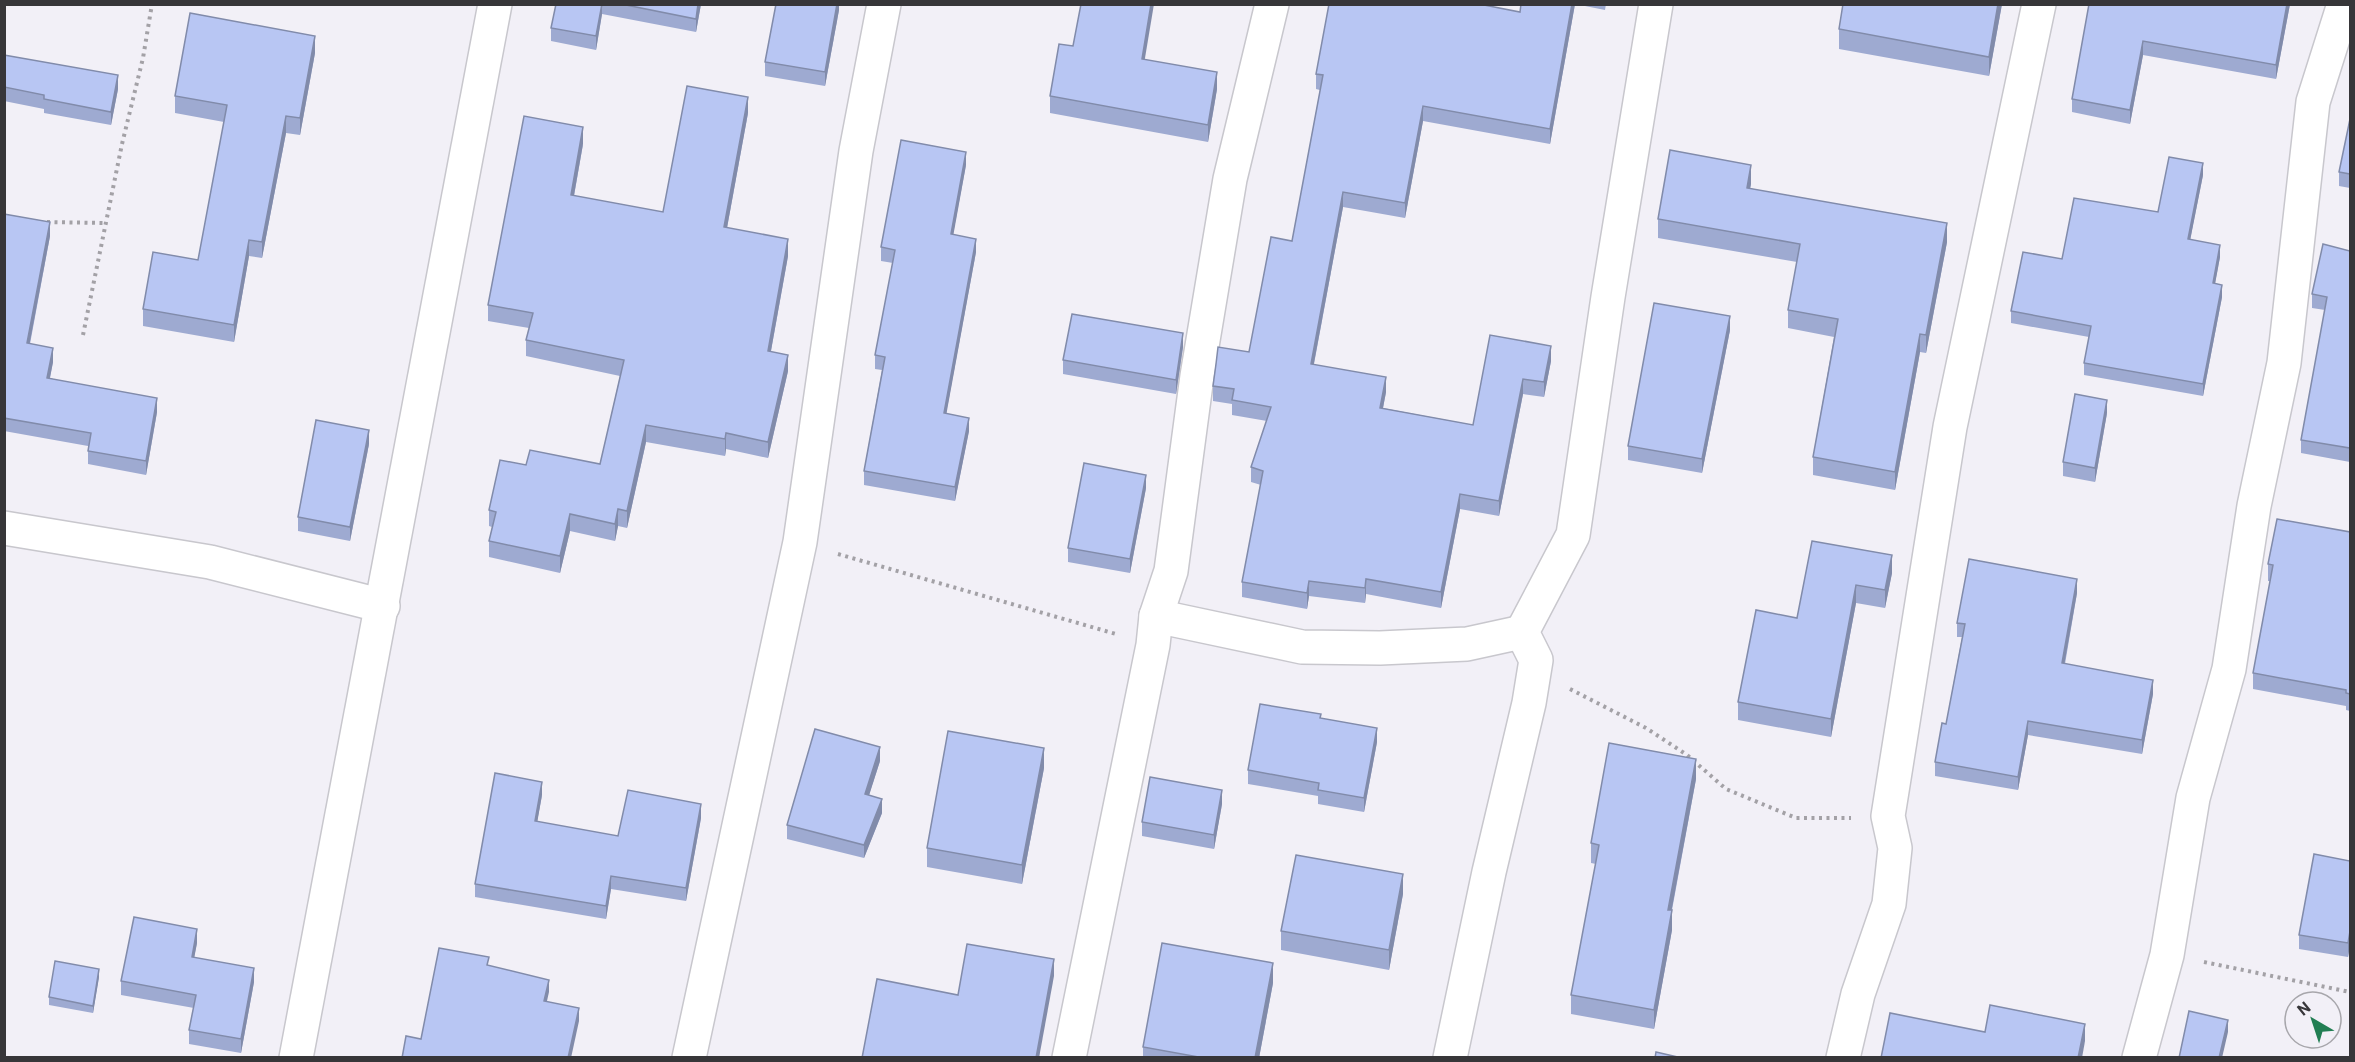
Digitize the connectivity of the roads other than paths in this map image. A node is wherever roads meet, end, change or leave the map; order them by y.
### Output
1 (495, 4) edge
2 (884, 4) edge
3 (1272, 4) edge
4 (1656, 4) edge
5 (2039, 4) edge
6 (2344, 4) edge
7 (4, 528) edge
8 (383, 606) junction
9 (1154, 630) junction
10 (1525, 639) junction
11 (296, 1058) edge
12 (689, 1058) edge
13 (1069, 1058) edge
14 (1450, 1058) edge
15 (1843, 1058) edge
16 (2139, 1058) edge

1 - 8 street
2 - 12 street
3 - 9 street
4 - 10 street
5 - 15 street
6 - 16 street
7 - 8 street
8 - 11 street
9 - 10 street
9 - 13 street
10 - 14 street

